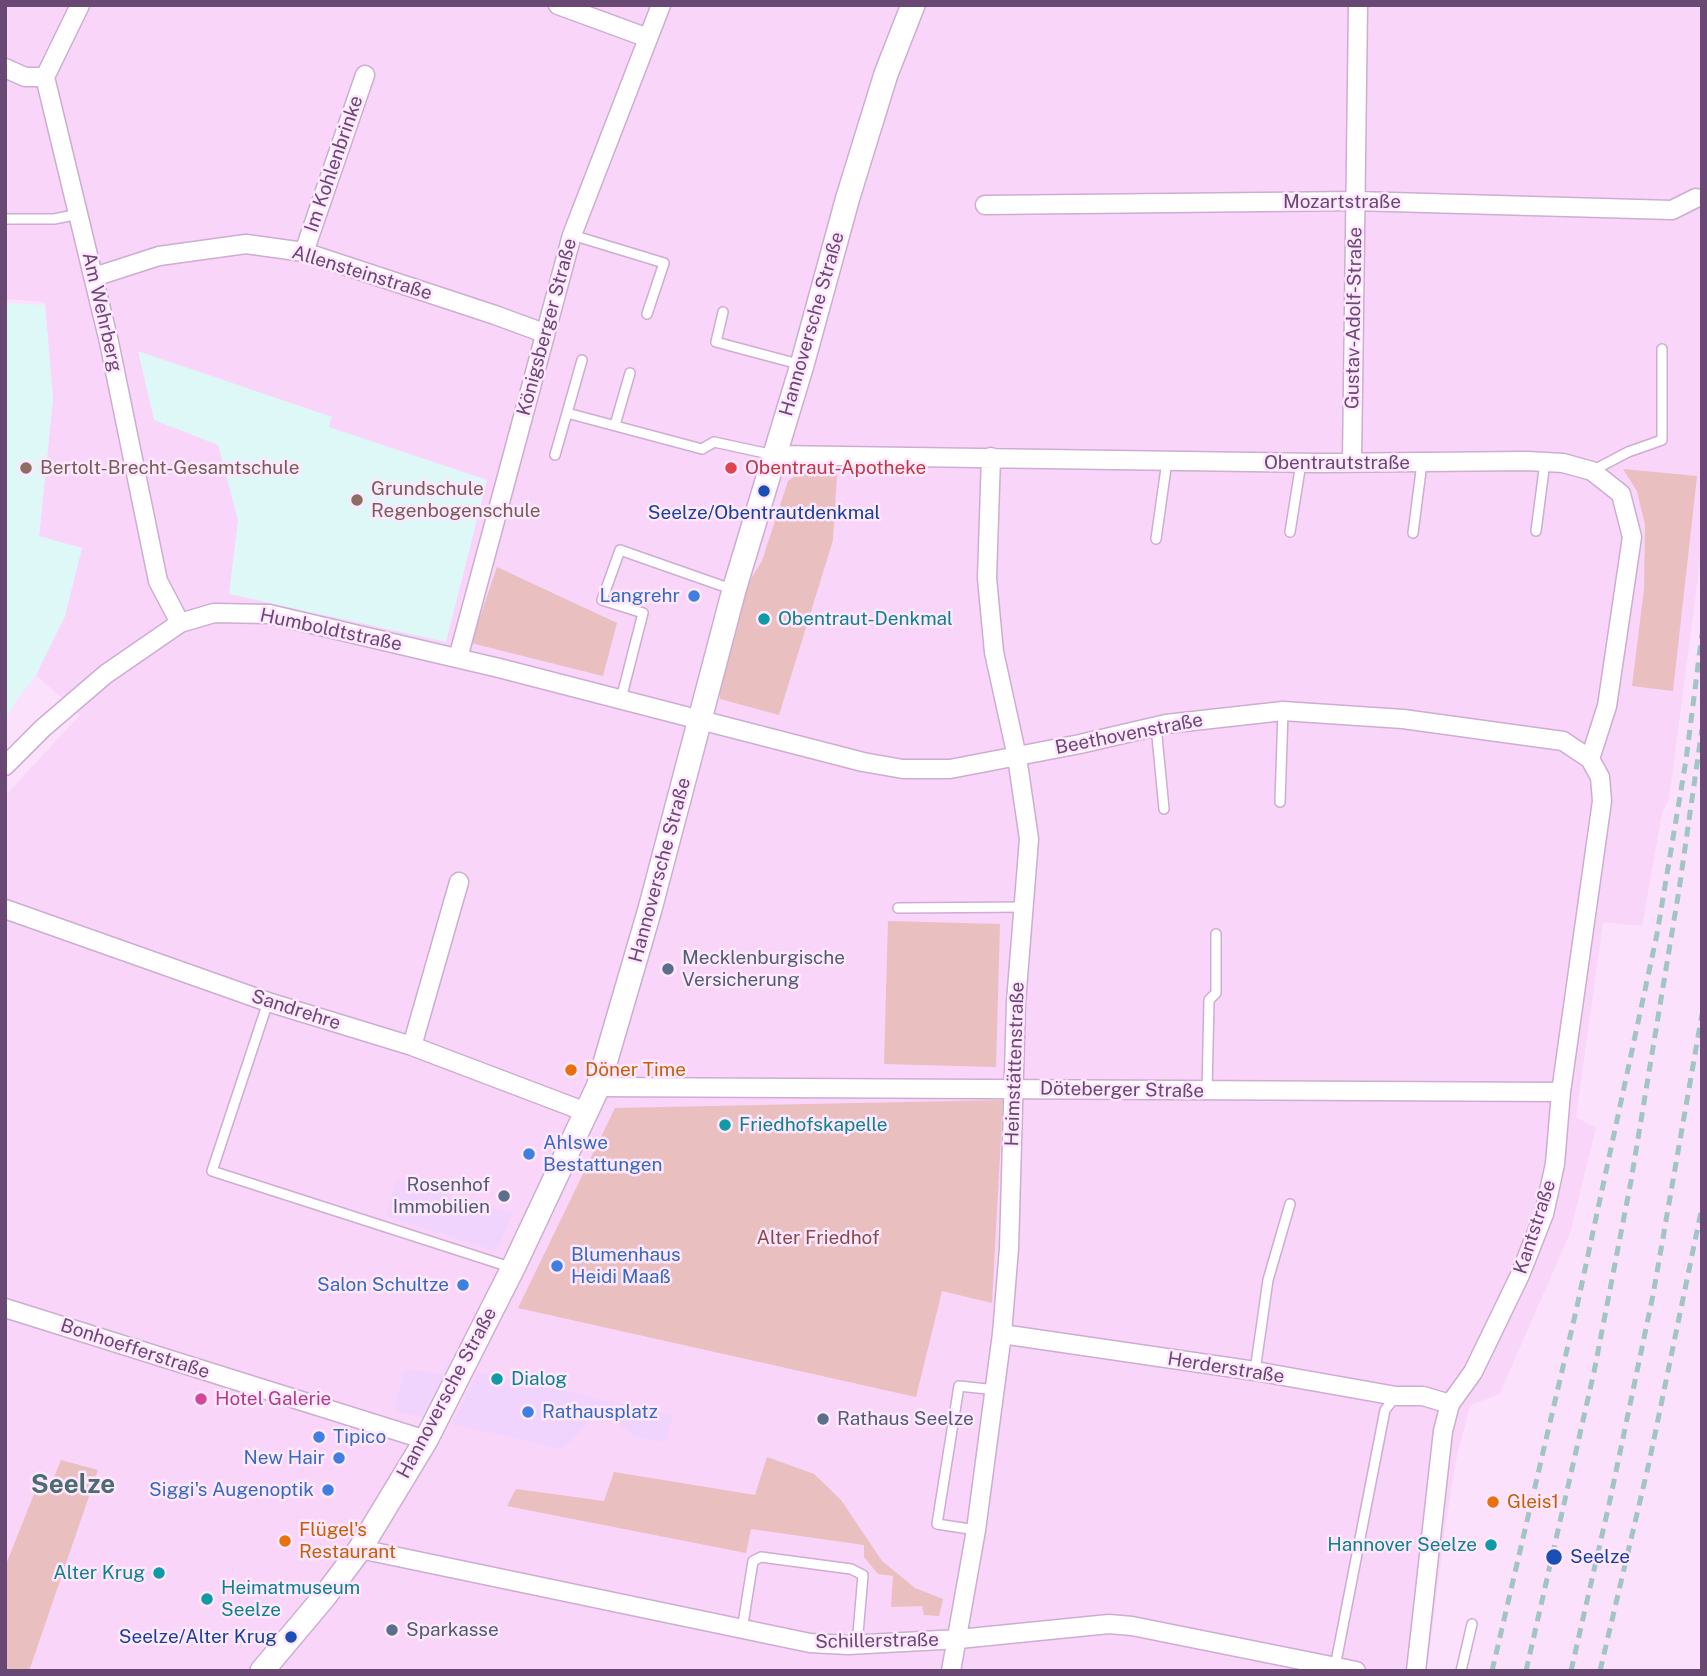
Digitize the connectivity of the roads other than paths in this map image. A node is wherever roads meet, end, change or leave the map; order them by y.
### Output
1 (80, 5) edge
2 (558, 5) edge
3 (661, 5) edge
4 (913, 5) edge
5 (1357, 5) edge
6 (648, 38) junction
7 (5, 68) edge
8 (365, 75) dead end
9 (45, 77) junction
10 (1696, 198) dead end
11 (1356, 201) junction
12 (985, 205) dead end
13 (79, 214) junction
14 (5, 219) edge
15 (572, 235) junction
16 (304, 252) junction
17 (94, 277) junction
18 (723, 312) dead end
19 (647, 314) dead end
20 (544, 333) junction
21 (1662, 349) dead end
22 (582, 360) dead end
23 (802, 365) junction
24 (630, 373) dead end
25 (567, 413) junction
26 (615, 425) junction
27 (555, 454) dead end
28 (774, 455) junction
29 (992, 457) junction
30 (1167, 461) junction
31 (1352, 462) junction
32 (1545, 462) junction
33 (1301, 463) junction
34 (1422, 463) junction
35 (1592, 471) junction
36 (1536, 531) dead end
37 (1290, 532) dead end
38 (1413, 533) dead end
39 (1156, 539) dead end
40 (734, 590) junction
41 (180, 623) junction
42 (458, 658) junction
43 (621, 699) junction
44 (1283, 712) junction
45 (700, 721) junction
46 (1156, 726) junction
47 (1017, 757) junction
48 (1590, 758) junction
49 (5, 766) edge
50 (1280, 802) dead end
51 (1164, 809) dead end
52 (459, 882) dead end
53 (1024, 907) junction
54 (898, 908) dead end
55 (5, 909) edge
56 (1216, 934) dead end
57 (268, 1002) junction
58 (412, 1046) junction
59 (598, 1087) junction
60 (1013, 1088) junction
61 (1207, 1091) junction
62 (1561, 1092) junction
63 (586, 1112) junction
64 (1290, 1205) dead end
65 (513, 1268) junction
66 (5, 1308) edge
67 (1002, 1334) junction
68 (1255, 1371) junction
69 (996, 1390) junction
70 (1396, 1396) junction
71 (1450, 1404) junction
72 (426, 1440) junction
73 (976, 1530) junction
74 (360, 1549) junction
75 (1472, 1624) dead end
76 (742, 1630) junction
77 (959, 1639) junction
78 (857, 1645) junction
79 (1335, 1667) junction
80 (262, 1671) edge
81 (951, 1671) edge
82 (1356, 1671) edge
83 (1416, 1671) edge
84 (1461, 1671) edge

1 - 9 street
2 - 6 street
3 - 6 street, Königsberger Straße
4 - 23 street, Hannoversche Straße
5 - 11 street, Gustav-Adolf-Straße
6 - 15 street, Königsberger Straße
7 - 9 street
8 - 16 street, Im Kohlenbrinke
9 - 13 street, Am Wehrberg
10 - 11 street, Mozartstraße
11 - 12 street, Mozartstraße
11 - 31 street, Gustav-Adolf-Straße
13 - 14 lane
13 - 17 street, Am Wehrberg
15 - 19 lane
15 - 20 street, Königsberger Straße
16 - 17 street, Allensteinstraße
16 - 20 street, Allensteinstraße
17 - 41 street, Am Wehrberg
18 - 23 lane
20 - 42 street, Königsberger Straße
21 - 35 lane
22 - 25 lane
23 - 28 street, Hannoversche Straße
24 - 26 lane
25 - 26 lane
25 - 27 lane
26 - 28 lane
28 - 29 street, Obentrautstraße
28 - 40 street, Hannoversche Straße
29 - 30 street, Obentrautstraße
29 - 47 street, Heimstättenstraße
30 - 33 street, Obentrautstraße
30 - 39 lane
31 - 33 street, Obentrautstraße
31 - 34 street, Obentrautstraße
32 - 34 street, Obentrautstraße
32 - 35 street, Obentrautstraße
32 - 36 lane
33 - 37 lane
34 - 38 lane
35 - 48 street, Obentrautstraße
40 - 43 lane
40 - 45 street, Hannoversche Straße
41 - 42 street, Humboldtstraße
41 - 49 street, Humboldtstraße
42 - 43 street, Humboldtstraße
43 - 45 street, Humboldtstraße
44 - 46 street, Beethovenstraße
44 - 48 street, Beethovenstraße
44 - 50 lane
45 - 47 street, Beethovenstraße
45 - 59 street, Hannoversche Straße
46 - 47 street, Beethovenstraße
46 - 51 lane
47 - 53 street, Heimstättenstraße
48 - 62 street, Kantstraße
52 - 58 street
53 - 54 lane
53 - 60 street, Heimstättenstraße
55 - 57 street, Sandrehre
56 - 61 lane
57 - 58 street, Sandrehre
57 - 65 lane
58 - 63 street, Sandrehre
59 - 60 street, Döteberger Straße
59 - 63 street, Hannoversche Straße
60 - 61 street, Döteberger Straße
60 - 67 street, Heimstättenstraße
61 - 62 street, Döteberger Straße
62 - 71 street, Kantstraße
63 - 65 street, Hannoversche Straße
64 - 68 lane
65 - 72 street, Hannoversche Straße
66 - 72 street, Bonhoefferstraße
67 - 68 street, Herderstraße
67 - 69 street, Heimstättenstraße
68 - 70 street, Herderstraße
69 - 73 street, Heimstättenstraße
69 - 73 lane
70 - 71 street, Herderstraße
70 - 79 lane
71 - 83 street, Kantstraße
72 - 74 street, Hannoversche Straße
73 - 77 street, Heimstättenstraße
74 - 76 street, Schillerstraße
74 - 80 street, Hannoversche Straße
75 - 84 lane
76 - 78 street, Schillerstraße
76 - 78 lane
77 - 78 street, Schillerstraße
77 - 79 street, Schillerstraße
77 - 81 street, Heimstättenstraße
79 - 82 street, Schillerstraße

